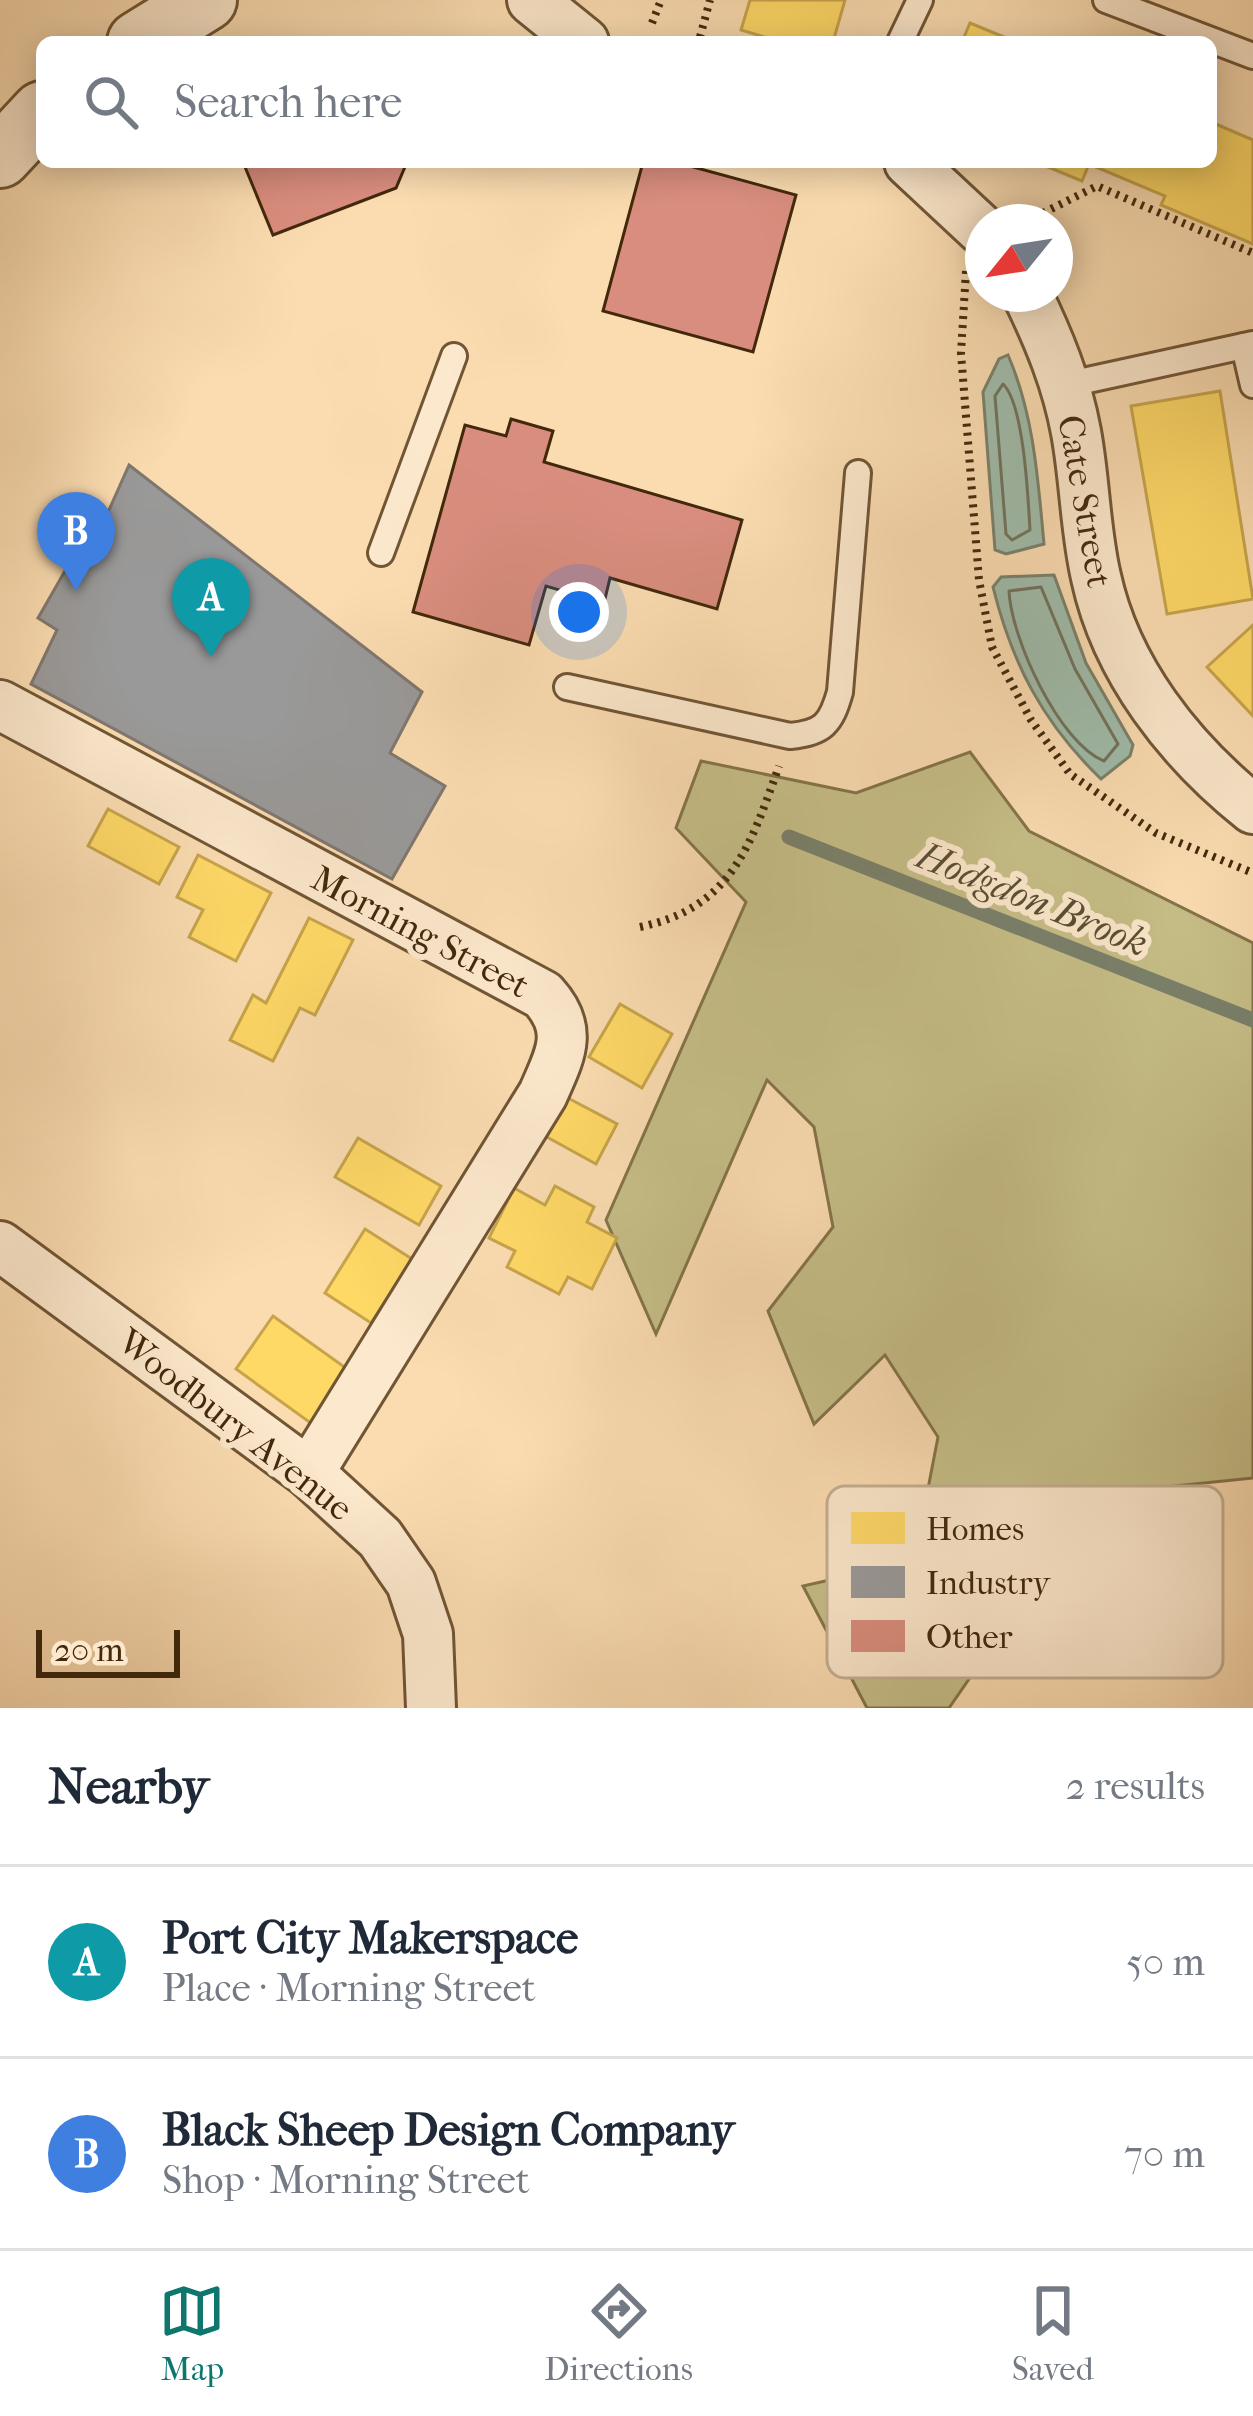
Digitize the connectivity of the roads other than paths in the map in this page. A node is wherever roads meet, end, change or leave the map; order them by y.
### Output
1 (206, 0) edge
2 (532, 0) edge
3 (920, 0) edge
4 (1106, 0) edge
5 (147, 36) edge
6 (577, 36) edge
7 (903, 36) edge
8 (1200, 36) edge
9 (1217, 42) edge
10 (1253, 56) edge
11 (36, 118) edge
12 (0, 157) edge
13 (915, 168) edge
14 (965, 214) edge
15 (1035, 312) edge
16 (1248, 345) edge
17 (454, 356) dead end
18 (1065, 385) junction
19 (1253, 385) edge
20 (858, 473) dead end
21 (381, 553) dead end
22 (567, 687) dead end
23 (0, 705) edge
24 (1253, 809) edge
25 (0, 1246) edge
26 (309, 1473) junction
27 (431, 1708) edge

1 - 5 street
2 - 6 street
3 - 7 lane
4 - 8 lane
9 - 10 lane
11 - 12 street
13 - 14 street
15 - 18 street, Cate Street
16 - 18 lane
16 - 19 lane
17 - 21 lane
18 - 24 street, Cate Street
20 - 22 lane
23 - 26 street, Morning Street
25 - 26 street, Woodbury Avenue
26 - 27 street, Woodbury Avenue

